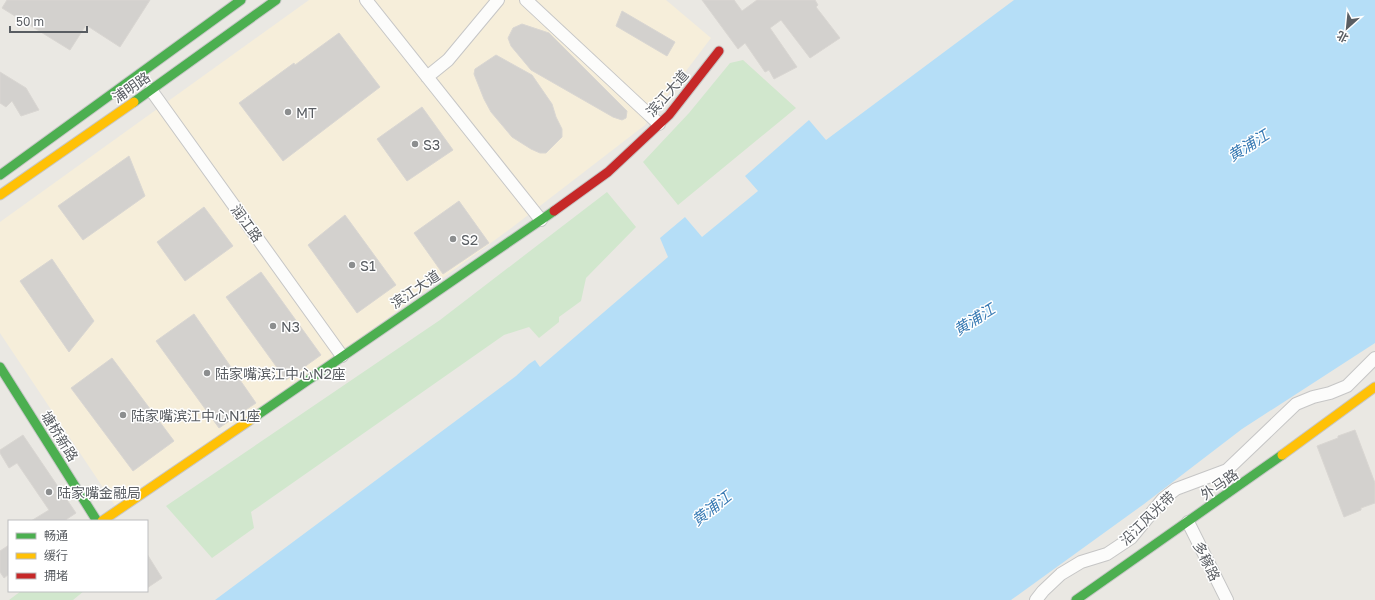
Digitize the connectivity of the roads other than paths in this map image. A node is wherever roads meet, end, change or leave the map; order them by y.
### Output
1 (241, 0) edge
2 (276, 0) edge
3 (366, 0) edge
4 (498, 0) edge
5 (526, 0) edge
6 (719, 52) dead end
7 (427, 77) junction
8 (151, 90) junction
9 (659, 124) junction
10 (0, 175) edge
11 (0, 195) edge
12 (541, 220) junction
13 (342, 356) junction
14 (1375, 358) edge
15 (0, 367) edge
16 (1375, 388) edge
17 (96, 520) edge
18 (103, 520) edge
19 (1188, 522) junction
20 (1036, 600) edge
21 (1076, 600) edge
22 (1227, 600) edge

1 - 10 street, 浦明路
2 - 8 street, 浦明路
3 - 7 street
4 - 7 street
5 - 9 street
6 - 9 street, 滨江大道
7 - 12 street
8 - 11 street, 浦明路
8 - 13 street, 润江路
9 - 12 street, 滨江大道
12 - 13 street, 滨江大道
13 - 18 street, 滨江大道
14 - 20 street, 沿江风光带
15 - 17 street, 塘桥新路
16 - 19 street, 外马路
19 - 21 street, 外马路
19 - 22 street, 多稼路

